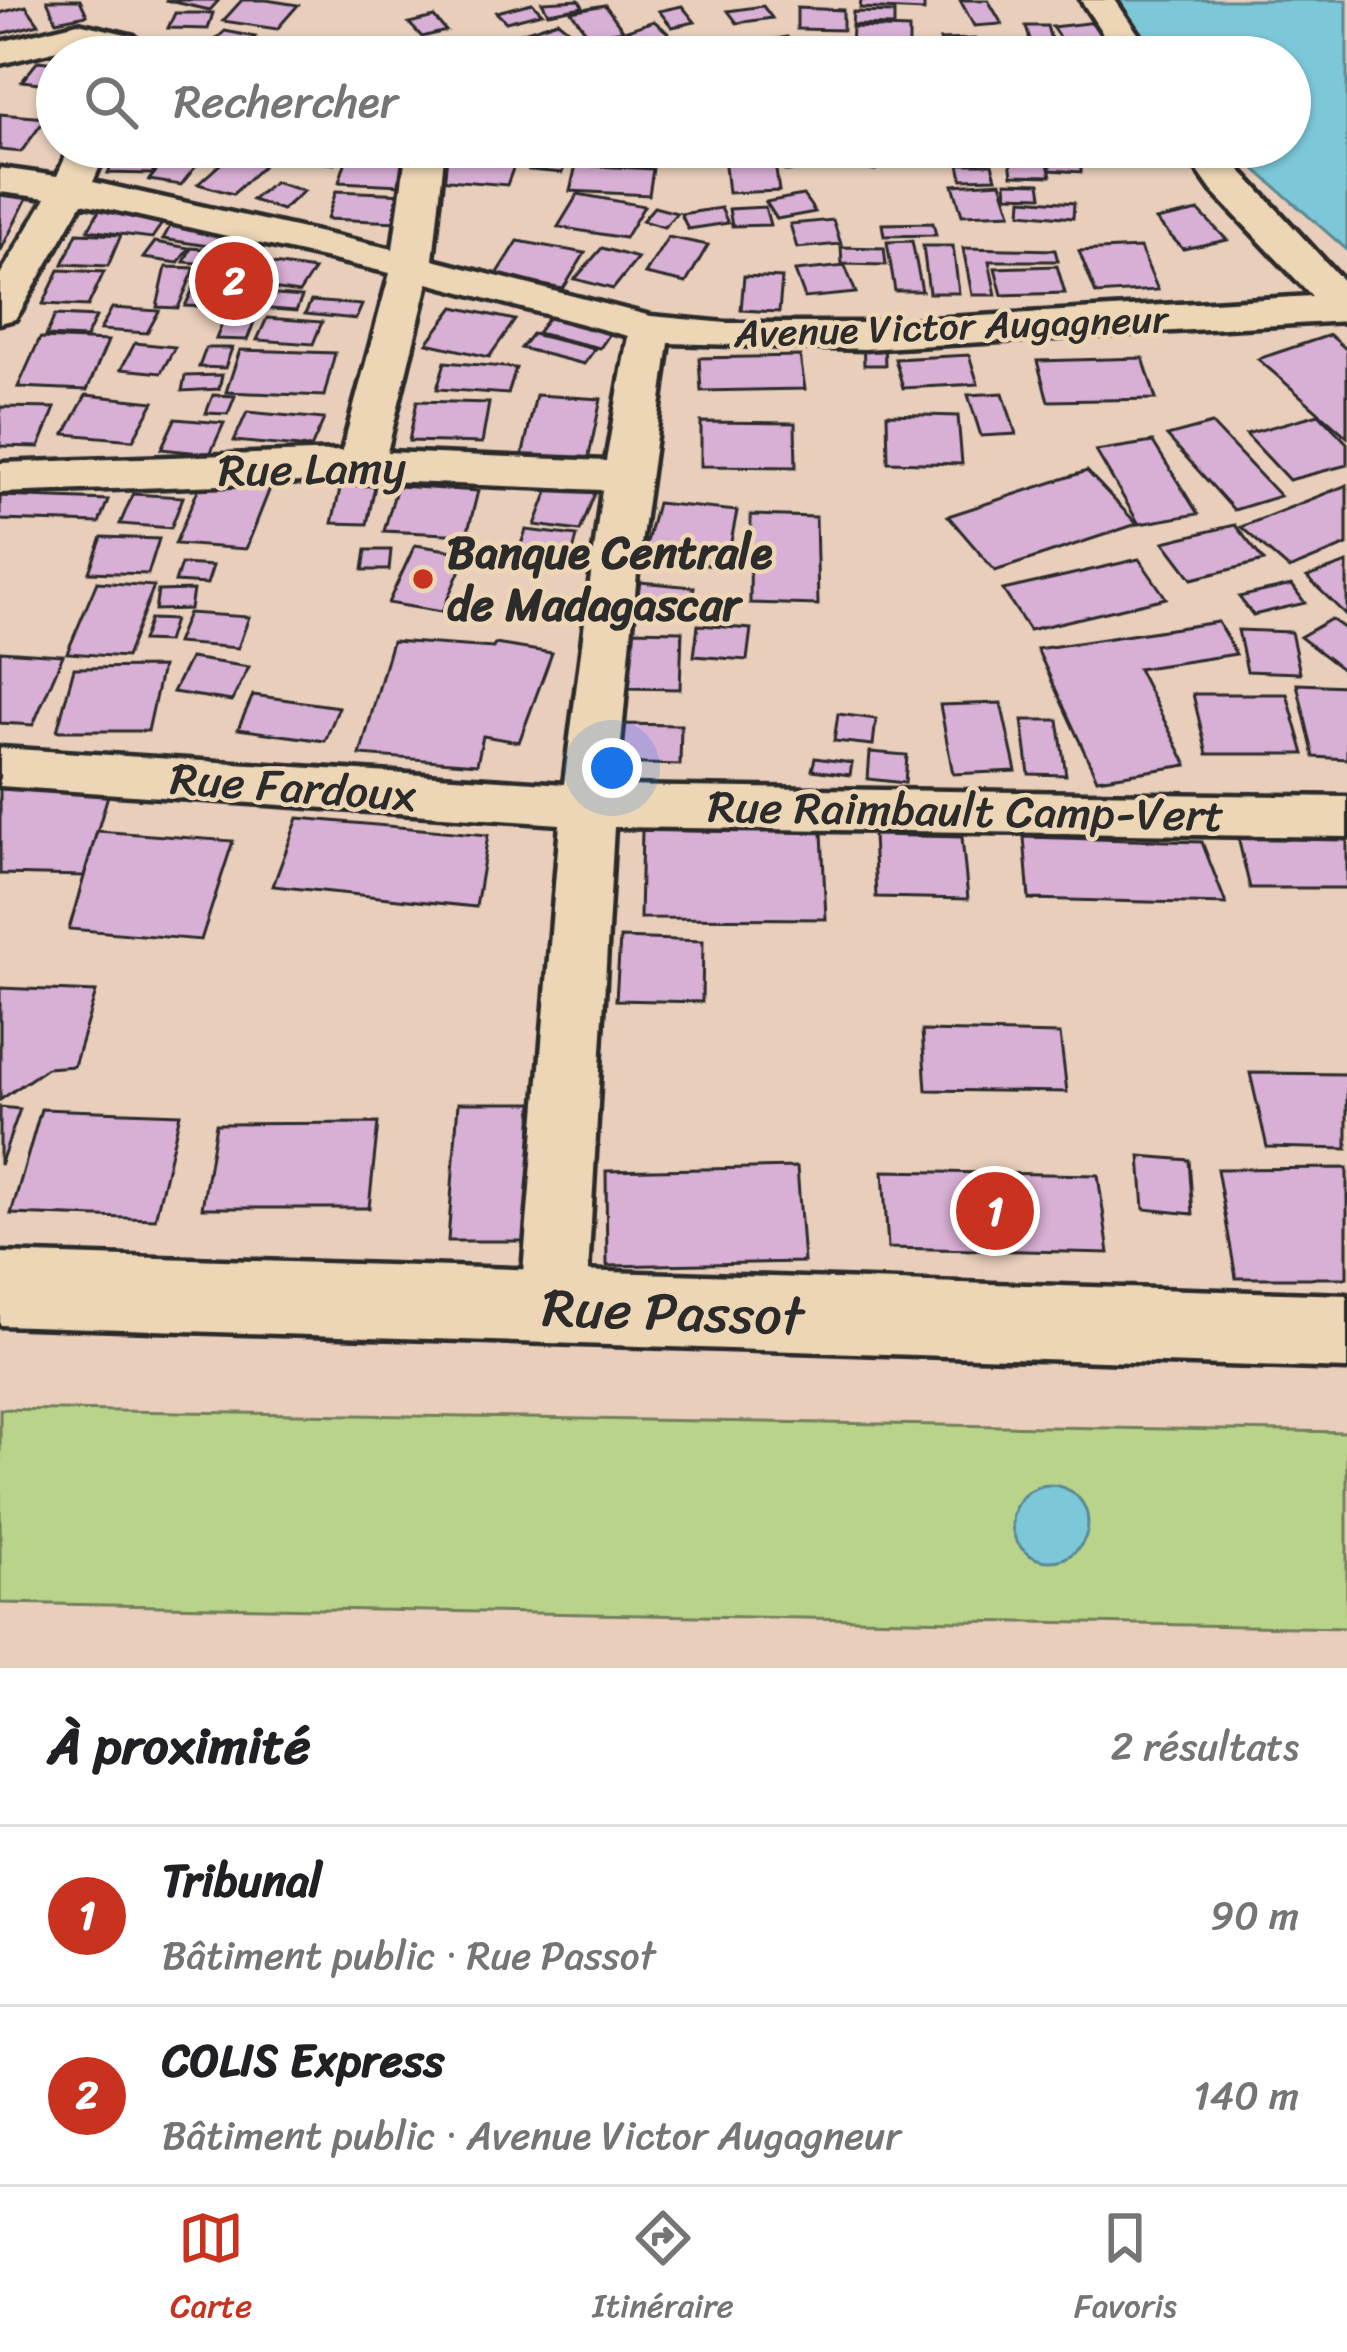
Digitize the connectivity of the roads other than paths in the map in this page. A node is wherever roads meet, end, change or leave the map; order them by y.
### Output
1 (1098, 0) edge
2 (1122, 36) edge
3 (36, 44) edge
4 (0, 53) edge
5 (80, 168) edge
6 (423, 168) edge
7 (1215, 168) edge
8 (0, 180) edge
9 (71, 189) junction
10 (411, 271) junction
11 (1346, 308) edge
12 (0, 310) edge
13 (650, 329) junction
14 (362, 465) junction
15 (624, 476) junction
16 (0, 478) edge
17 (0, 767) edge
18 (585, 806) junction
19 (1347, 817) edge
20 (0, 1289) edge
21 (553, 1309) junction
22 (1347, 1332) edge

1 - 2 street
3 - 4 street
5 - 9 street
6 - 10 street
7 - 11 street
8 - 9 street, Avenue Victor Augagneur
9 - 10 street, Avenue Victor Augagneur
9 - 12 street
10 - 13 street, Avenue Victor Augagneur
10 - 14 street
11 - 13 street, Avenue Victor Augagneur
13 - 15 street
14 - 15 street, Rue Lamy
14 - 16 street, Rue Lamy
15 - 18 street
17 - 18 street, Rue Fardoux
18 - 19 street, Rue Raimbault Camp-Vert
18 - 21 street
20 - 21 main road, Rue Passot
21 - 22 main road, Rue Passot

